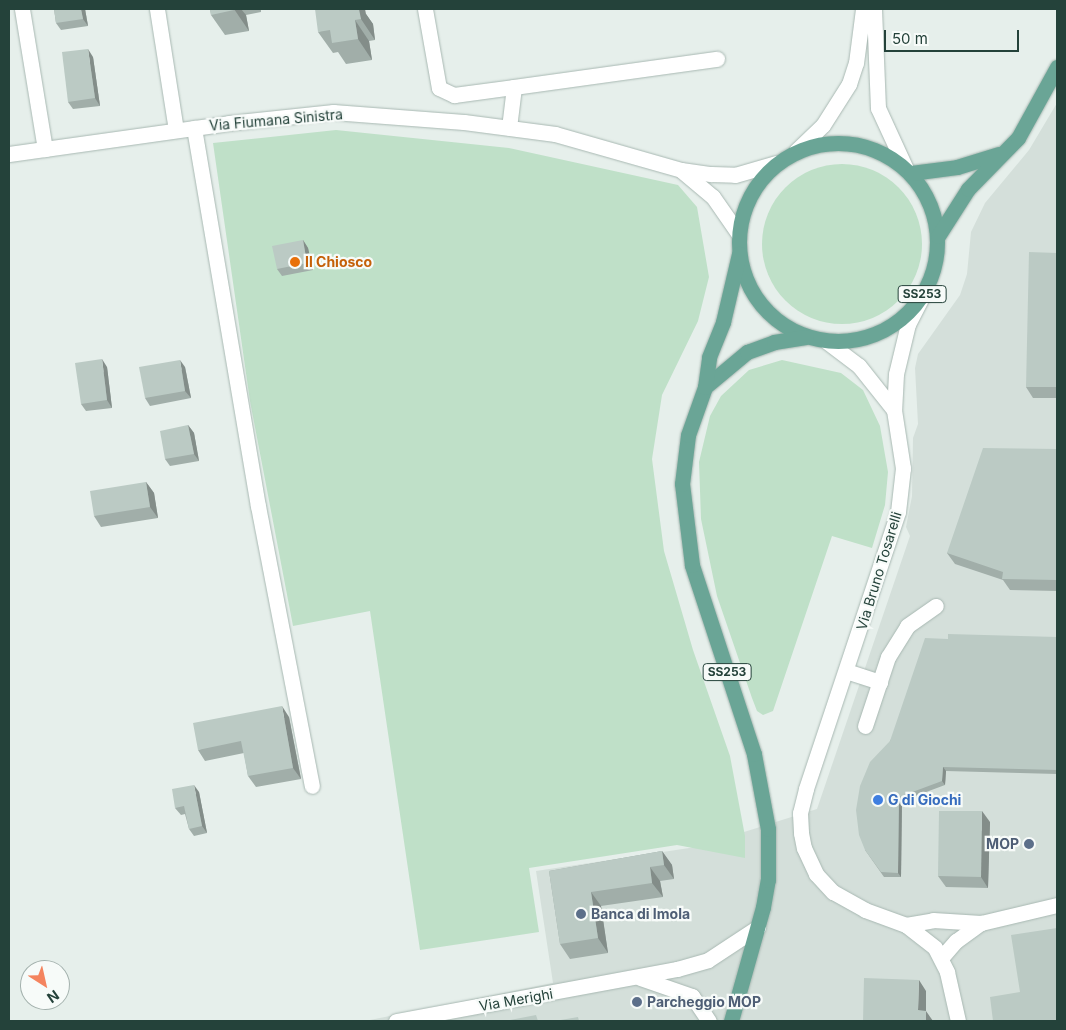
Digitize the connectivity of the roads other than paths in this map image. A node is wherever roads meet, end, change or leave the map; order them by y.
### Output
1 (22, 9) edge
2 (157, 9) edge
3 (425, 9) edge
4 (863, 9) edge
5 (874, 9) edge
6 (717, 59) dead end
7 (1057, 67) edge
8 (514, 87) junction
9 (194, 128) junction
10 (509, 128) junction
11 (176, 130) junction
12 (45, 149) junction
13 (796, 151) junction
14 (1005, 152) junction
15 (9, 154) edge
16 (776, 163) junction
17 (680, 170) junction
18 (909, 171) junction
19 (738, 233) junction
20 (938, 236) junction
21 (739, 254) junction
22 (924, 291) junction
23 (808, 337) junction
24 (826, 341) junction
25 (705, 387) junction
26 (894, 410) junction
27 (936, 606) dead end
28 (846, 671) junction
29 (880, 682) junction
30 (865, 726) dead end
31 (312, 786) dead end
32 (1057, 905) edge
33 (981, 922) junction
34 (906, 925) junction
35 (758, 927) junction
36 (941, 958) junction
37 (636, 976) junction
38 (396, 1021) edge
39 (709, 1021) edge
40 (731, 1021) edge
41 (958, 1021) edge

1 - 12 street
2 - 11 street
3 - 8 street
4 - 13 street
5 - 18 street
6 - 8 street
7 - 14 main road, SS253
8 - 10 street
9 - 10 street, Via Fiumana Sinistra
9 - 11 street, Via Fiumana Sinistra
9 - 31 street
10 - 17 street, Via Fiumana Sinistra
11 - 12 street, Via Fiumana Sinistra
12 - 15 street, Via Fiumana Sinistra
13 - 16 main road, SS253
13 - 18 main road, SS253
14 - 18 main road
14 - 20 main road, SS253
16 - 17 street, Via Fiumana Sinistra
16 - 19 main road, SS253
17 - 19 street, Via Fiumana Sinistra
18 - 20 main road, SS253
19 - 21 main road, SS253
20 - 22 main road, SS253
21 - 23 main road, SS253
21 - 25 main road, SS253
22 - 24 main road, SS253
22 - 26 street, Via Bruno Tosarelli
23 - 24 main road, SS253
23 - 25 main road, SS253
24 - 26 street, Via Bruno Tosarelli
25 - 35 main road, SS253
26 - 28 street, Via Bruno Tosarelli
27 - 29 street
28 - 29 street
28 - 34 street, Via Bruno Tosarelli
29 - 30 street
32 - 33 street
33 - 34 street
33 - 36 street
34 - 36 street
35 - 37 street, Via Merighi
35 - 40 main road, SS253
36 - 41 street
37 - 38 street, Via Merighi
37 - 39 street

